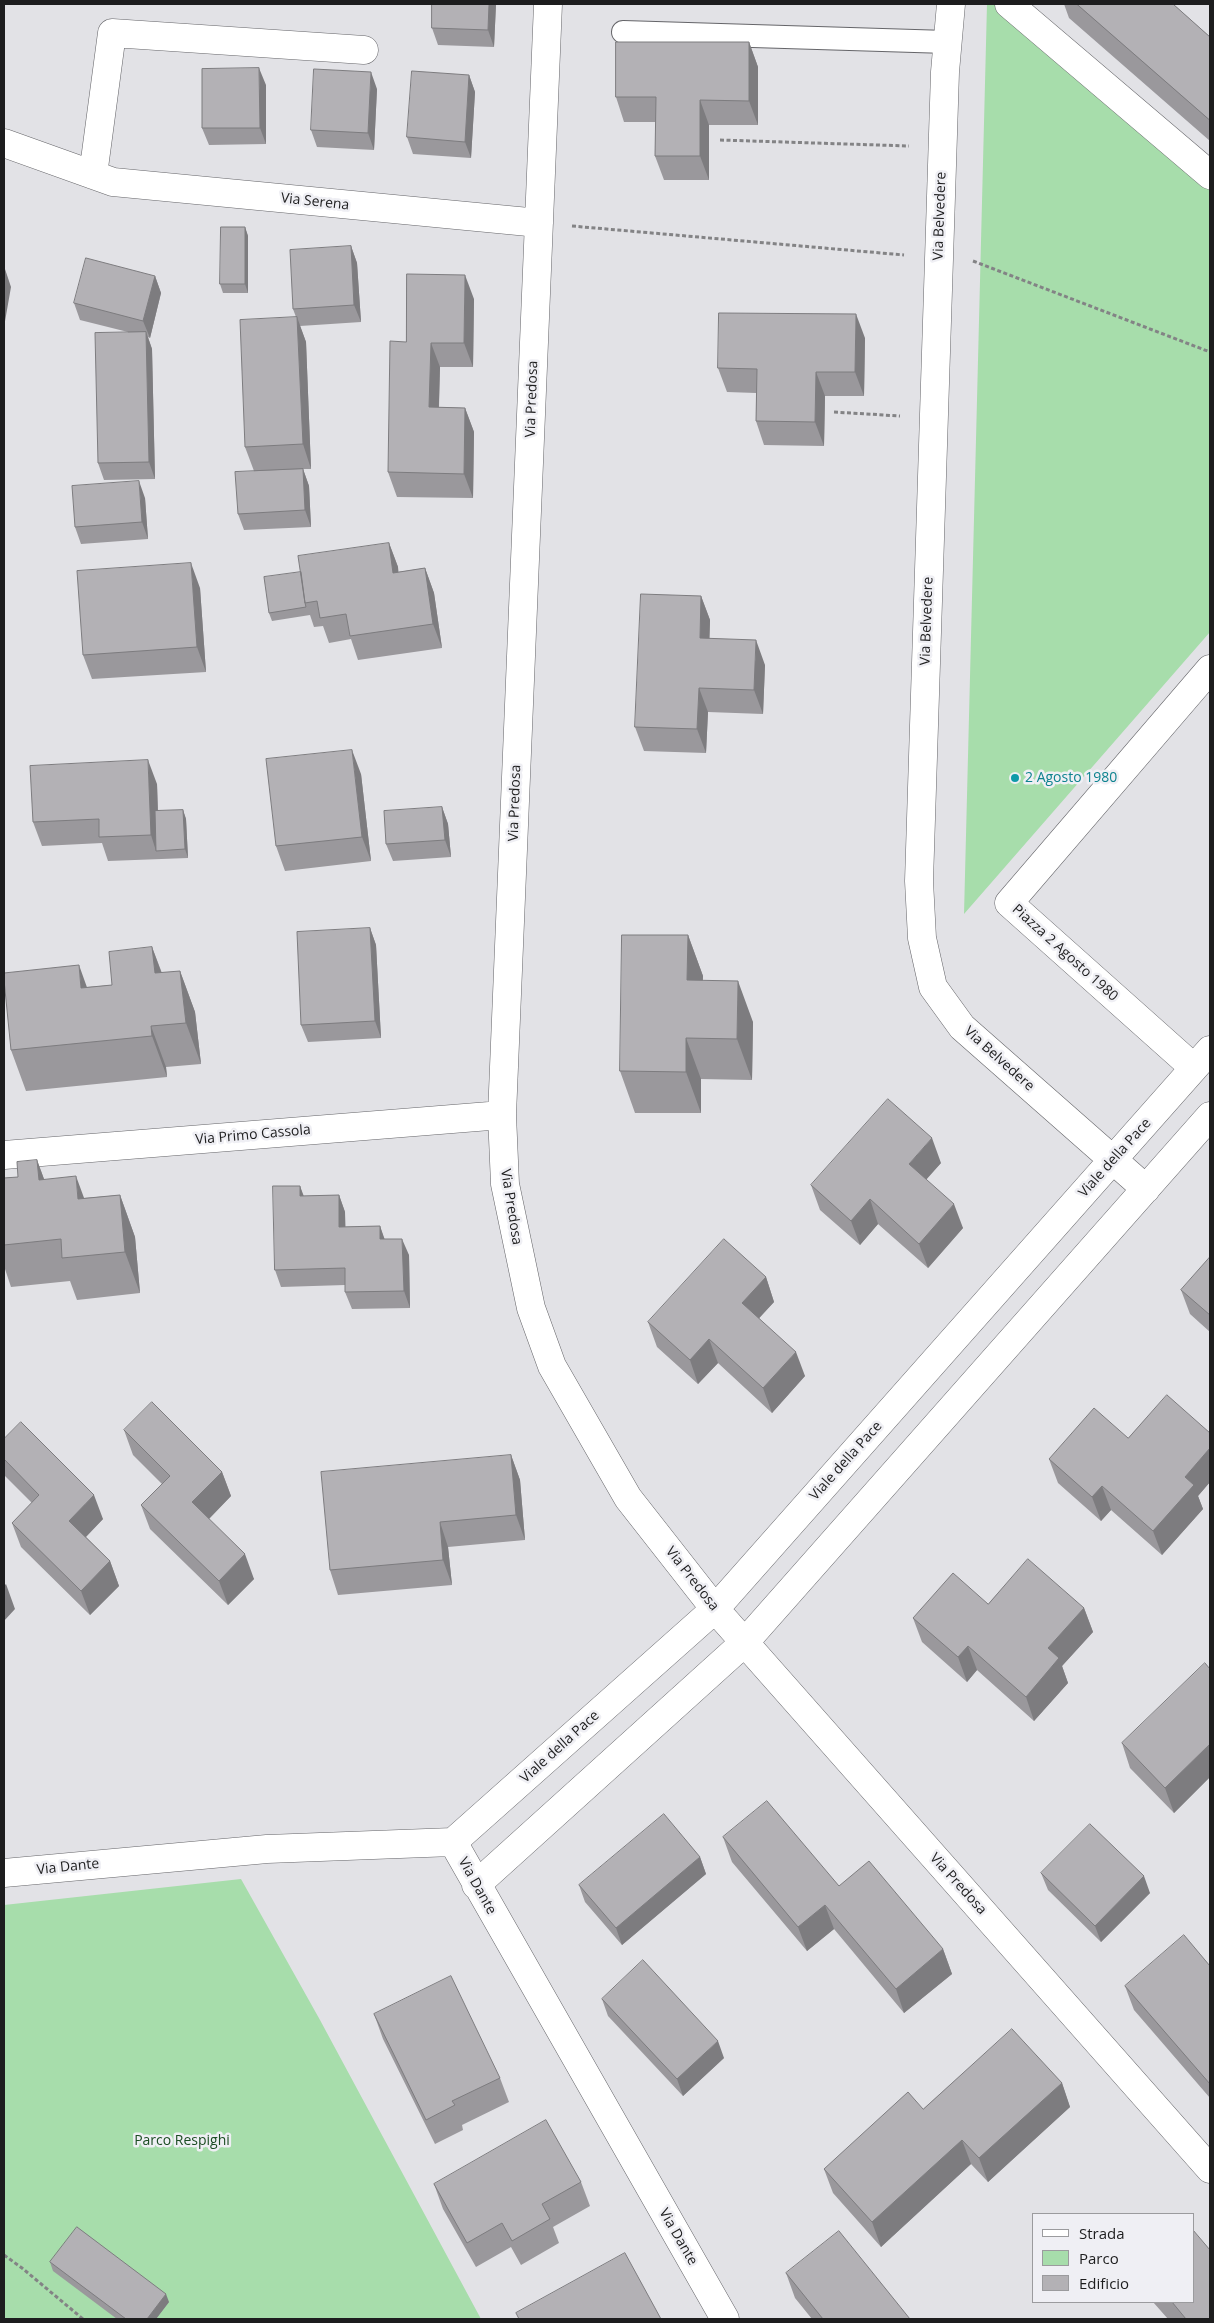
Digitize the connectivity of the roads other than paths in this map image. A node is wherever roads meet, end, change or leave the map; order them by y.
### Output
1 (548, 4) edge
2 (951, 4) edge
3 (1009, 4) edge
4 (623, 32) dead end
5 (947, 42) junction
6 (364, 50) dead end
7 (4, 143) edge
8 (93, 175) junction
9 (1210, 175) edge
10 (539, 224) junction
11 (1210, 669) edge
12 (1202, 1059) edge
13 (502, 1115) junction
14 (1210, 1116) edge
15 (4, 1155) edge
16 (1112, 1161) junction
17 (1146, 1189) junction
18 (715, 1609) junction
19 (744, 1642) junction
20 (453, 1842) junction
21 (4, 1873) edge
22 (476, 1884) junction
23 (1210, 2168) edge
24 (725, 2319) edge

1 - 10 street, Via Predosa
2 - 5 street, Via Belvedere
3 - 9 street
4 - 5 lane
5 - 16 street, Via Belvedere
6 - 8 street
7 - 8 street, Via Serena
8 - 10 street, Via Serena
10 - 13 street, Via Predosa
11 - 12 street, Piazza 2 Agosto 1980
12 - 16 street, Viale della Pace
13 - 15 street, Via Primo Cassola
13 - 18 street, Via Predosa
14 - 17 street
16 - 17 street, Via Belvedere
16 - 18 street, Viale della Pace
17 - 19 street
18 - 19 street, Via Predosa
18 - 20 street, Viale della Pace
19 - 22 street
19 - 23 street, Via Predosa
20 - 21 street, Via Dante
20 - 22 street, Via Dante
22 - 24 street, Via Dante

